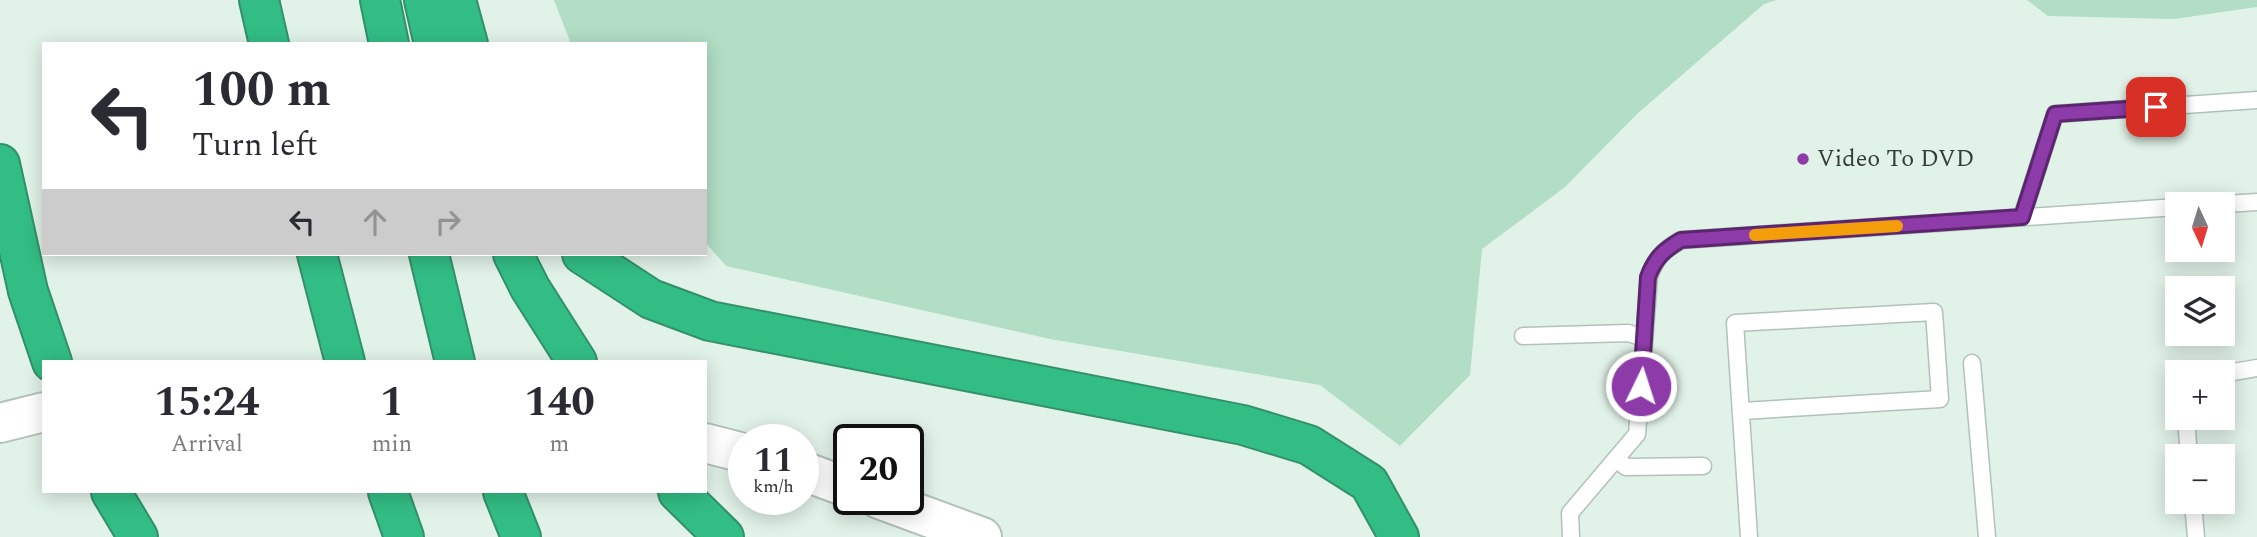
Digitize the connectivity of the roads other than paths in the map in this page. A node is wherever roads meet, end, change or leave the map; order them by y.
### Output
1 (259, 0) edge
2 (380, 0) edge
3 (424, 0) edge
4 (456, 0) edge
5 (269, 42) edge
6 (389, 42) edge
7 (434, 42) edge
8 (467, 42) edge
9 (2257, 100) edge
10 (0, 164) edge
11 (2257, 202) edge
12 (2235, 203) edge
13 (2165, 208) edge
14 (2022, 217) junction
15 (514, 256) edge
16 (585, 256) edge
17 (319, 265) edge
18 (431, 265) edge
19 (1523, 336) dead end
20 (1644, 338) junction
21 (51, 360) edge
22 (344, 360) edge
23 (455, 360) edge
24 (576, 360) edge
25 (1972, 363) dead end
26 (2257, 368) edge
27 (2235, 372) edge
28 (1742, 411) junction
29 (42, 412) edge
30 (0, 423) edge
31 (707, 444) edge
32 (728, 449) edge
33 (1616, 460) junction
34 (1703, 466) dead end
35 (112, 493) edge
36 (679, 493) edge
37 (389, 494) edge
38 (2194, 514) edge
39 (922, 515) edge
40 (138, 537) edge
41 (404, 537) edge
42 (724, 537) edge
43 (982, 537) edge
44 (1399, 537) edge
45 (1571, 537) edge
46 (1749, 537) edge
47 (1987, 537) edge
48 (2196, 537) edge

1 - 5 highway
2 - 6 highway
3 - 7 highway
4 - 8 highway
9 - 14 lane
10 - 21 highway
11 - 12 lane
13 - 14 lane
14 - 20 lane
15 - 24 highway
16 - 44 highway
17 - 22 highway
18 - 23 highway
19 - 20 lane
20 - 33 lane
25 - 47 lane
26 - 27 lane
28 - 28 lane
28 - 46 lane
29 - 30 street
31 - 32 street
33 - 34 lane
33 - 45 lane
35 - 40 highway
36 - 42 highway
37 - 41 highway
38 - 48 lane
39 - 43 street

